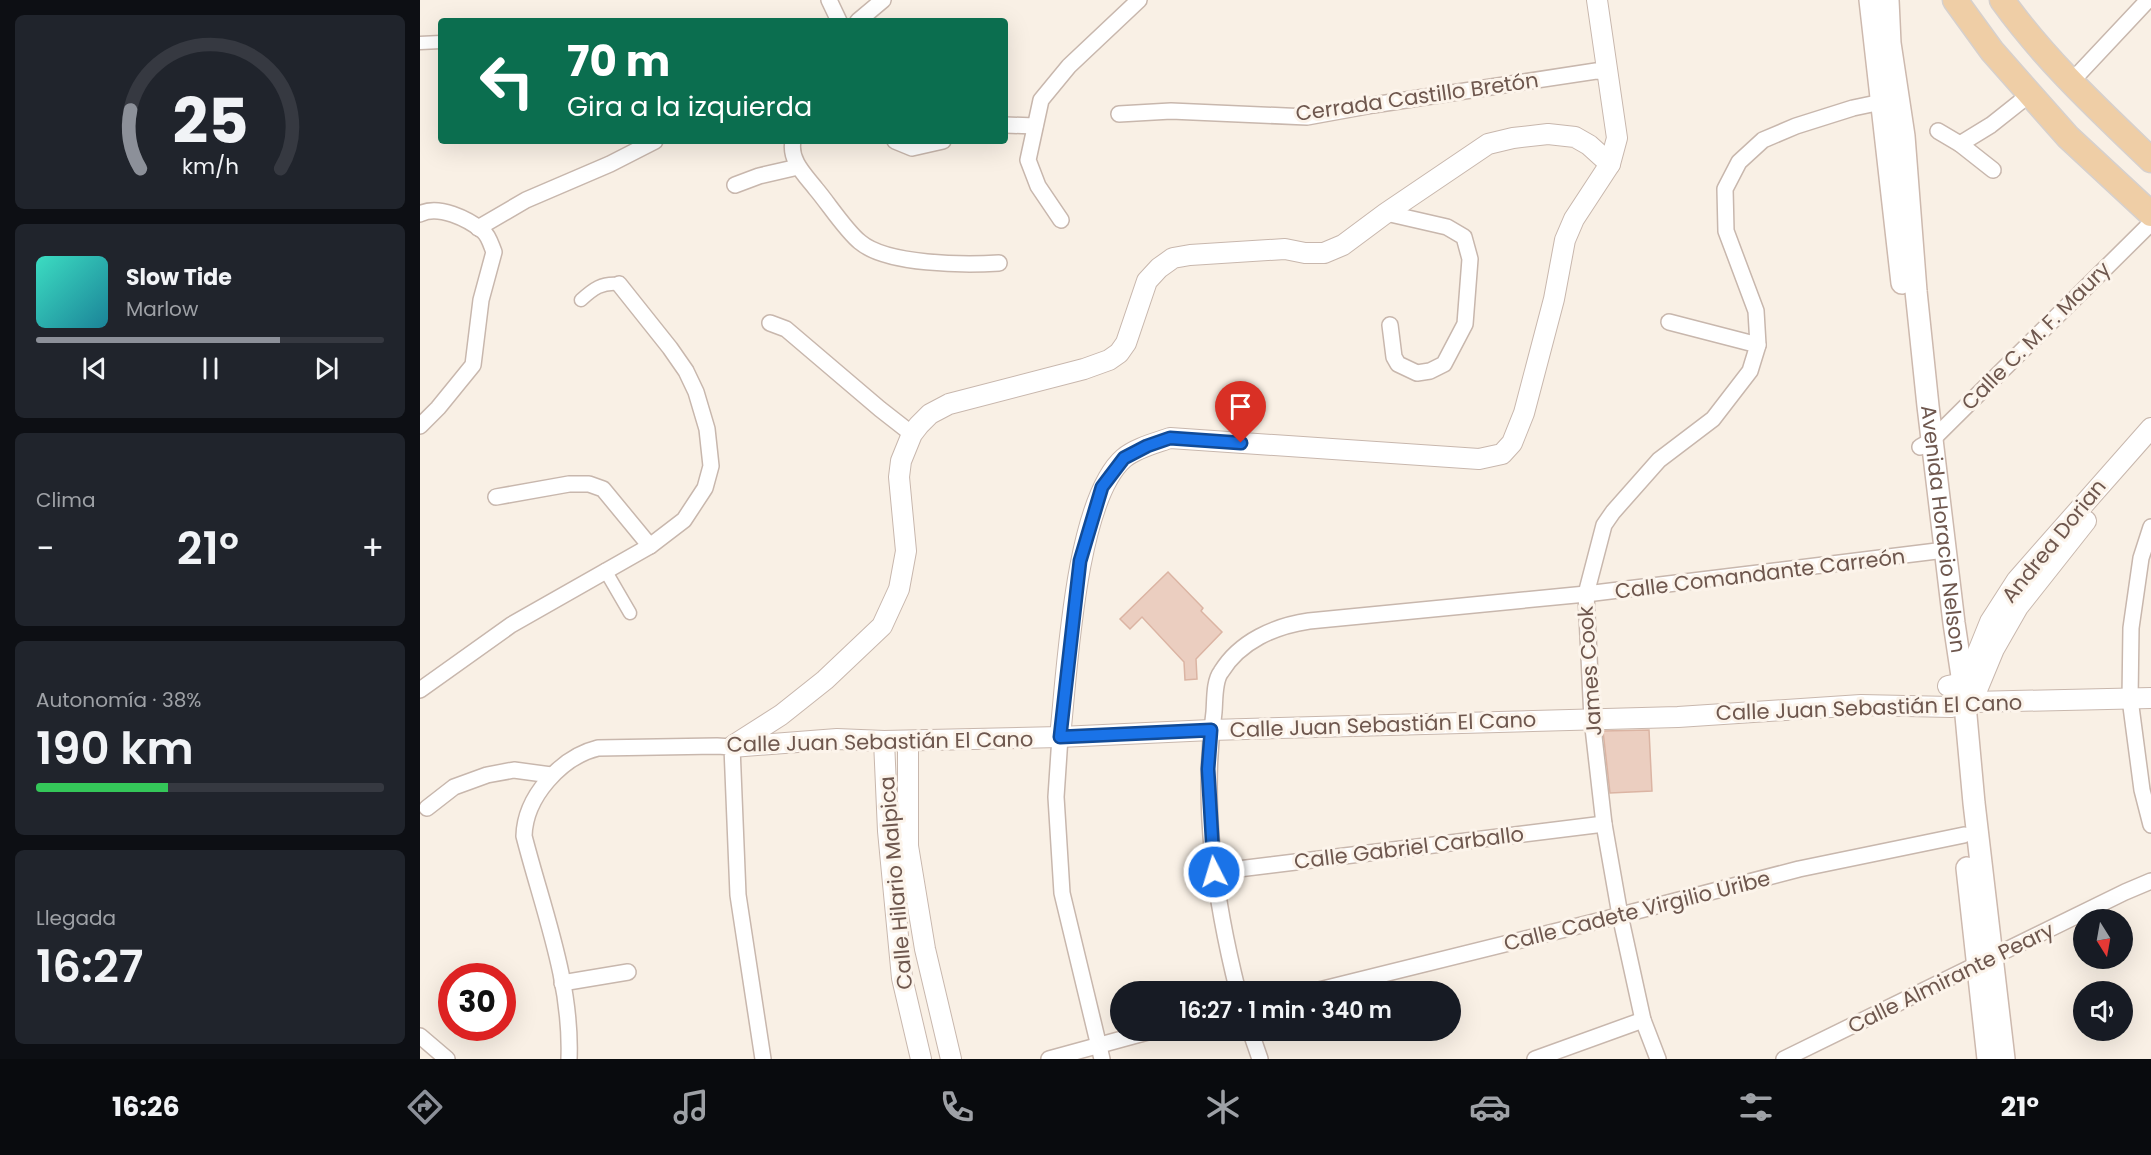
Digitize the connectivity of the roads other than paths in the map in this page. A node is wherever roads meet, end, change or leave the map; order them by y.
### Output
1 (829, 0) edge
2 (883, 0) edge
3 (1139, 0) edge
4 (1597, 0) edge
5 (1870, 0) edge
6 (1888, 0) edge
7 (1955, 0) edge
8 (2002, 0) edge
9 (2148, 0) edge
10 (838, 18) edge
11 (862, 18) edge
12 (438, 42) edge
13 (420, 43) edge
14 (1607, 72) junction
15 (2071, 82) junction
16 (2030, 94) junction
17 (1891, 100) junction
18 (1119, 114) dead end
19 (1008, 125) edge
20 (1035, 126) junction
21 (1938, 131) dead end
22 (649, 144) edge
23 (792, 144) edge
24 (902, 144) edge
25 (930, 144) edge
26 (1960, 144) junction
27 (2151, 160) edge
28 (1610, 164) junction
29 (798, 167) junction
30 (1993, 170) dead end
31 (735, 184) dead end
32 (1386, 213) junction
33 (420, 214) edge
34 (2151, 214) edge
35 (1061, 220) dead end
36 (2151, 223) edge
37 (478, 228) junction
38 (999, 264) dead end
39 (619, 284) joint
40 (581, 300) dead end
41 (1669, 322) dead end
42 (770, 323) dead end
43 (1390, 325) dead end
44 (1758, 345) junction
45 (420, 426) edge
46 (2151, 428) edge
47 (912, 434) junction
48 (1926, 443) junction
49 (2151, 448) edge
50 (496, 497) dead end
51 (2151, 527) edge
52 (650, 546) junction
53 (1937, 552) junction
54 (605, 570) junction
55 (1586, 594) junction
56 (630, 613) dead end
57 (420, 690) edge
58 (1960, 696) junction
59 (2151, 698) edge
60 (2130, 699) junction
61 (1592, 719) junction
62 (1211, 730) junction
63 (1060, 737) junction
64 (884, 741) junction
65 (908, 741) junction
66 (732, 747) junction
67 (551, 775) junction
68 (427, 808) dead end
69 (1604, 824) junction
70 (2151, 825) edge
71 (1964, 835) junction
72 (1214, 872) junction
73 (2151, 881) edge
74 (1620, 915) junction
75 (1985, 962) junction
76 (628, 972) dead end
77 (1235, 981) edge
78 (1355, 981) edge
79 (562, 983) junction
80 (1643, 1020) junction
81 (420, 1036) edge
82 (1129, 1041) edge
83 (1254, 1041) edge
84 (1100, 1053) edge
85 (447, 1059) edge
86 (569, 1059) edge
87 (763, 1059) edge
88 (921, 1059) edge
89 (951, 1059) edge
90 (1049, 1059) edge
91 (1260, 1059) edge
92 (1535, 1059) edge
93 (1658, 1059) edge
94 (1784, 1059) edge
95 (1988, 1059) edge
96 (2004, 1059) edge

1 - 10 street
2 - 11 street
3 - 20 street
4 - 14 street
5 - 17 main road, Avenida Horacio Nelson
6 - 17 main road, Avenida Horacio Nelson
7 - 16 main road
8 - 15 main road
9 - 15 street
12 - 13 street
14 - 18 street, Cerrada Castillo Bretón
14 - 28 street
15 - 27 main road
16 - 26 street
16 - 34 main road
17 - 44 street, James Cook
17 - 48 main road, Avenida Horacio Nelson
19 - 20 street
20 - 35 street
21 - 26 street
22 - 37 street
23 - 29 street
24 - 25 street
26 - 30 street
28 - 32 street
28 - 63 street
29 - 31 street
29 - 38 street
32 - 43 street
32 - 47 street
33 - 37 street
36 - 48 street, Calle C. M. F. Maury
37 - 45 street
39 - 40 street
39 - 52 street
41 - 44 street
42 - 47 street
44 - 55 street, James Cook
46 - 58 street, Andrea Dorian
47 - 66 street
48 - 53 main road, Avenida Horacio Nelson
49 - 58 street
50 - 52 street
51 - 60 street
52 - 54 street
53 - 55 street, Calle Comandante Carreón
53 - 58 main road, Avenida Horacio Nelson
54 - 56 street
54 - 57 street
55 - 61 street, James Cook
55 - 62 street, Calle Comandante Carreón
58 - 60 street, Calle Juan Sebastián El Cano
58 - 61 street, Calle Juan Sebastián El Cano
58 - 71 main road, Avenida Horacio Nelson
58 - 75 main road, Avenida Horacio Nelson
59 - 60 street, Calle Juan Sebastián El Cano
60 - 70 street
61 - 62 street, Calle Juan Sebastián El Cano
61 - 69 street, James Cook
62 - 63 street, Calle Juan Sebastián El Cano
62 - 72 street, Calle Comandante Carreón
63 - 65 street, Calle Juan Sebastián El Cano
63 - 84 street
64 - 65 street, Calle Juan Sebastián El Cano
64 - 66 street, Calle Juan Sebastián El Cano
64 - 88 street, Calle Hilario Malpica
65 - 89 street, Calle Hilario Malpica
66 - 67 street, Calle Juan Sebastián El Cano
66 - 87 street
67 - 68 street
67 - 79 street
69 - 72 street, Calle Gabriel Carballo
69 - 74 street, James Cook
71 - 74 street, Calle Cadete Virgilio Uribe
71 - 75 main road, Avenida Horacio Nelson
72 - 77 street, Calle Comandante Carreón
73 - 75 street, Calle Almirante Peary
74 - 78 street, Calle Cadete Virgilio Uribe
74 - 80 street, James Cook
75 - 94 street, Calle Almirante Peary
75 - 95 main road, Avenida Horacio Nelson
75 - 96 main road, Avenida Horacio Nelson
76 - 79 street
79 - 86 street
80 - 92 street
80 - 93 street, James Cook
81 - 85 street
82 - 84 street
83 - 91 street
84 - 90 street

